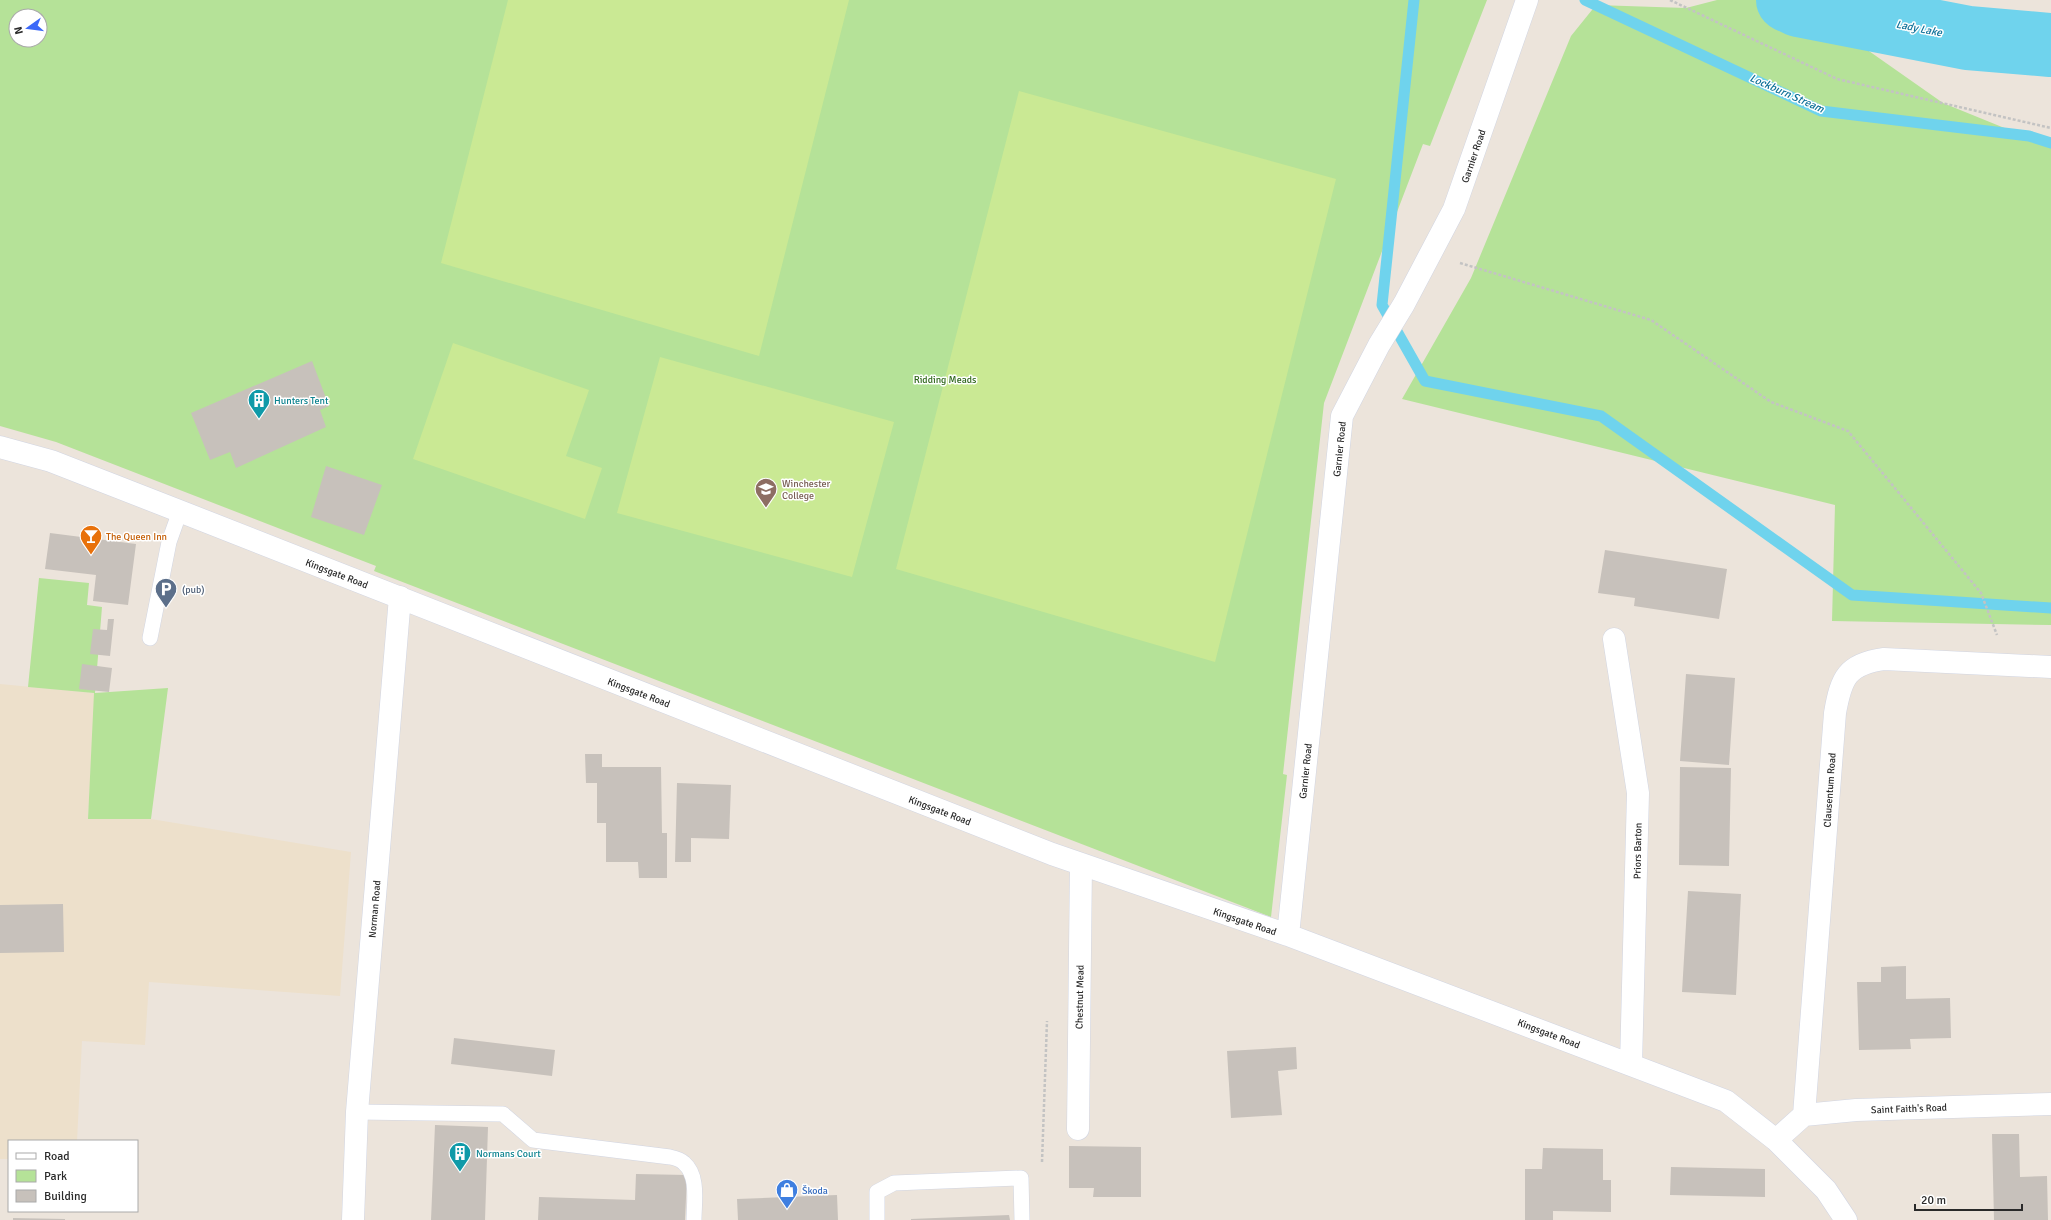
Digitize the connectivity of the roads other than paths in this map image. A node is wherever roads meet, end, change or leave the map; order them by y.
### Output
1 (1527, 0) edge
2 (0, 447) edge
3 (180, 511) junction
4 (400, 597) junction
5 (150, 638) dead end
6 (1614, 639) dead end
7 (2051, 667) edge
8 (1081, 864) junction
9 (1288, 935) junction
10 (1631, 1064) junction
11 (2051, 1104) edge
12 (357, 1112) junction
13 (1804, 1115) junction
14 (1078, 1129) dead end
15 (1776, 1140) junction
16 (353, 1220) edge
17 (694, 1220) edge
18 (877, 1220) edge
19 (1022, 1220) edge
20 (1846, 1220) edge

1 - 9 street, Garnier Road
2 - 3 street, Kingsgate Road
3 - 4 street, Kingsgate Road
3 - 5 lane
4 - 8 street, Kingsgate Road
4 - 12 street, Norman Road
6 - 10 street, Priors Barton
7 - 13 street, Clausentum Road
8 - 9 street, Kingsgate Road
8 - 14 street, Chestnut Mead
9 - 10 street, Kingsgate Road
10 - 15 street, Kingsgate Road
11 - 13 street, Saint Faith's Road
12 - 16 street, Norman Road
12 - 17 lane
13 - 15 street
15 - 20 street, Kingsgate Road
18 - 19 lane

